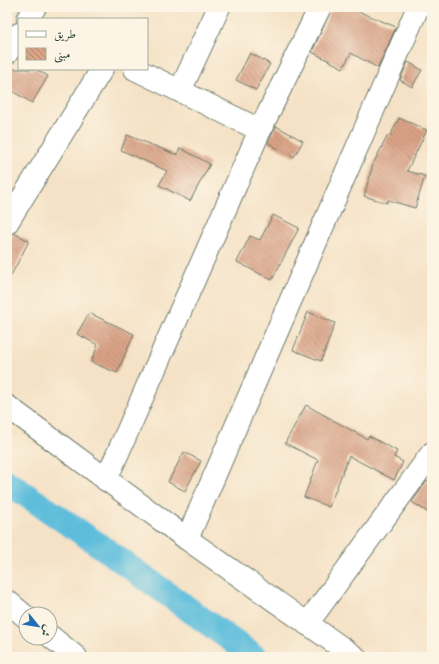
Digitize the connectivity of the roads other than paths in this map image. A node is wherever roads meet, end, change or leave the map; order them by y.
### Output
1 (219, 7) edge
2 (320, 7) edge
3 (418, 7) edge
4 (18, 35) edge
5 (7, 53) edge
6 (101, 70) edge
7 (137, 70) edge
8 (180, 91) junction
9 (260, 130) junction
10 (7, 223) edge
11 (7, 406) edge
12 (432, 453) edge
13 (106, 480) junction
14 (188, 539) junction
15 (7, 601) edge
16 (18, 610) edge
17 (307, 624) junction
18 (58, 642) edge
19 (76, 657) edge
20 (355, 657) edge

1 - 8 street
2 - 9 street
3 - 14 street
4 - 5 street
6 - 10 street
7 - 8 street
8 - 9 street
9 - 13 street
11 - 13 street
12 - 17 street
13 - 14 street
14 - 17 street
15 - 16 street
17 - 20 street
18 - 19 street

